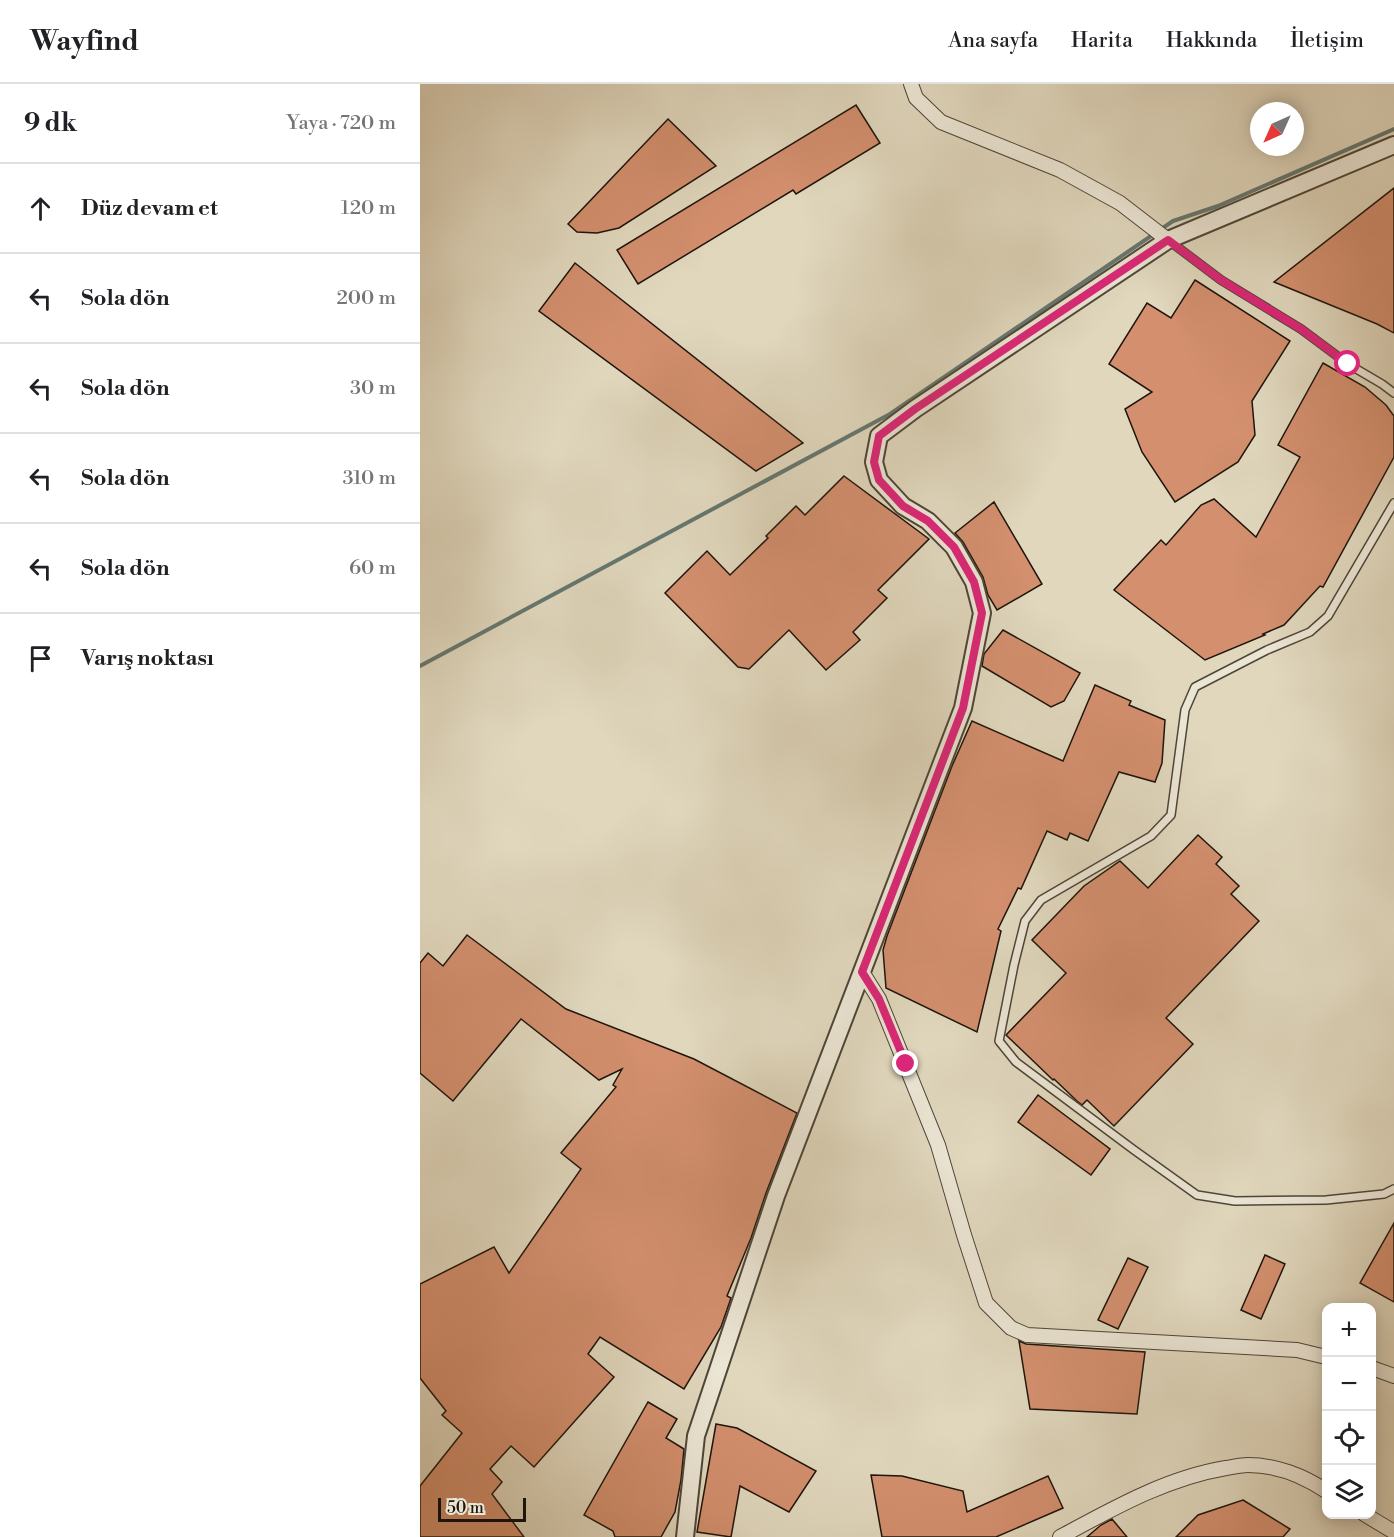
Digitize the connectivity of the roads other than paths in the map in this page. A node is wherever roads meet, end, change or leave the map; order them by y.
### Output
1 (911, 84) edge
2 (1394, 145) edge
3 (1161, 234) junction
4 (1394, 393) edge
5 (1394, 503) edge
6 (862, 972) junction
7 (1394, 1189) edge
8 (1322, 1356) edge
9 (1376, 1370) edge
10 (1394, 1376) edge
11 (1322, 1488) edge
12 (1371, 1519) edge
13 (1394, 1532) edge
14 (685, 1537) edge
15 (1060, 1537) edge

1 - 3 street
2 - 3 street
3 - 4 lane
3 - 6 street
5 - 7 lane
6 - 8 street
6 - 14 street
9 - 10 street
11 - 15 street
12 - 13 street

